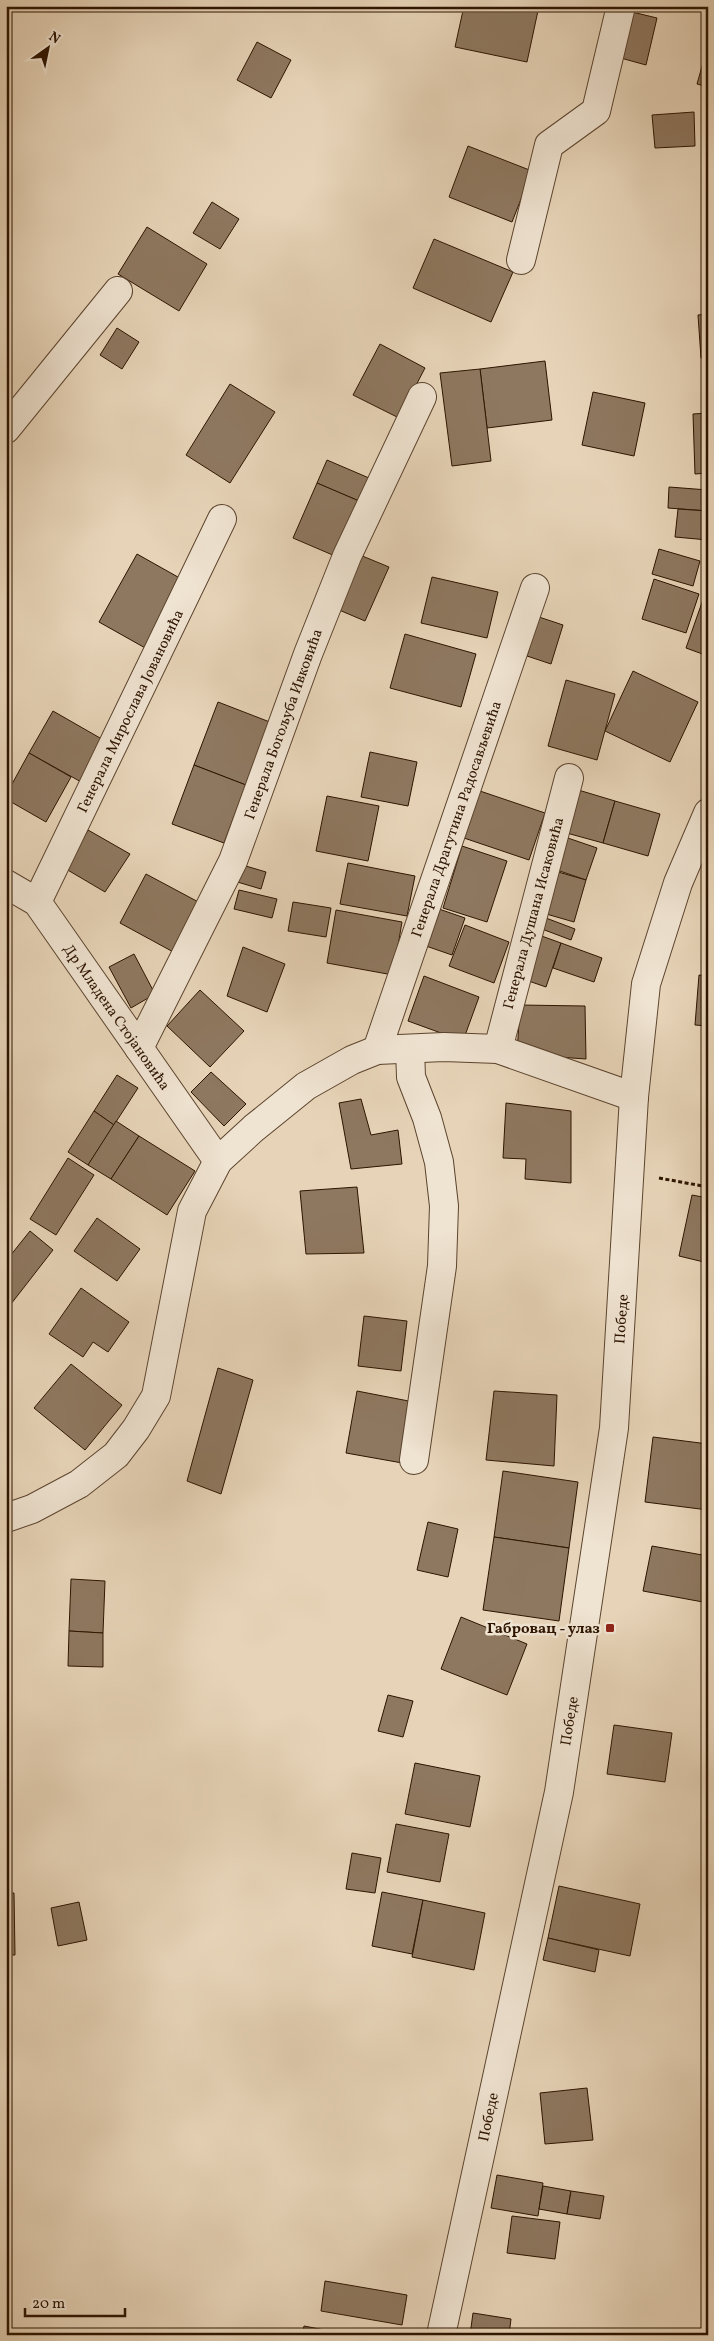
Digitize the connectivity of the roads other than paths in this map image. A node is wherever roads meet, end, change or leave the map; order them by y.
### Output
1 (621, 6) edge
2 (522, 260) dead end
3 (118, 292) dead end
4 (422, 397) dead end
5 (6, 429) edge
6 (222, 519) dead end
7 (535, 588) dead end
8 (569, 778) dead end
9 (708, 813) edge
10 (6, 884) edge
11 (37, 902) junction
12 (139, 1048) junction
13 (410, 1049) junction
14 (498, 1049) junction
15 (377, 1050) junction
16 (634, 1097) junction
17 (218, 1161) junction
18 (414, 1460) dead end
19 (6, 1518) edge
20 (441, 2335) edge

1 - 2 street
3 - 5 street
4 - 12 street, Генерала Богољуба Ивковића
6 - 11 street, Генерала Мирослава Јовановића
7 - 15 street, Генерала Драгутина Радосављевића
8 - 14 street, Генерала Душана Исаковића
9 - 16 street, Победе
10 - 11 street, Др Младена Стојановића
11 - 12 street, Др Младена Стојановића
12 - 17 street, Др Младена Стојановића
13 - 14 street
13 - 15 street
13 - 18 street
14 - 16 street
15 - 17 street
16 - 20 street, Победе
17 - 19 street

